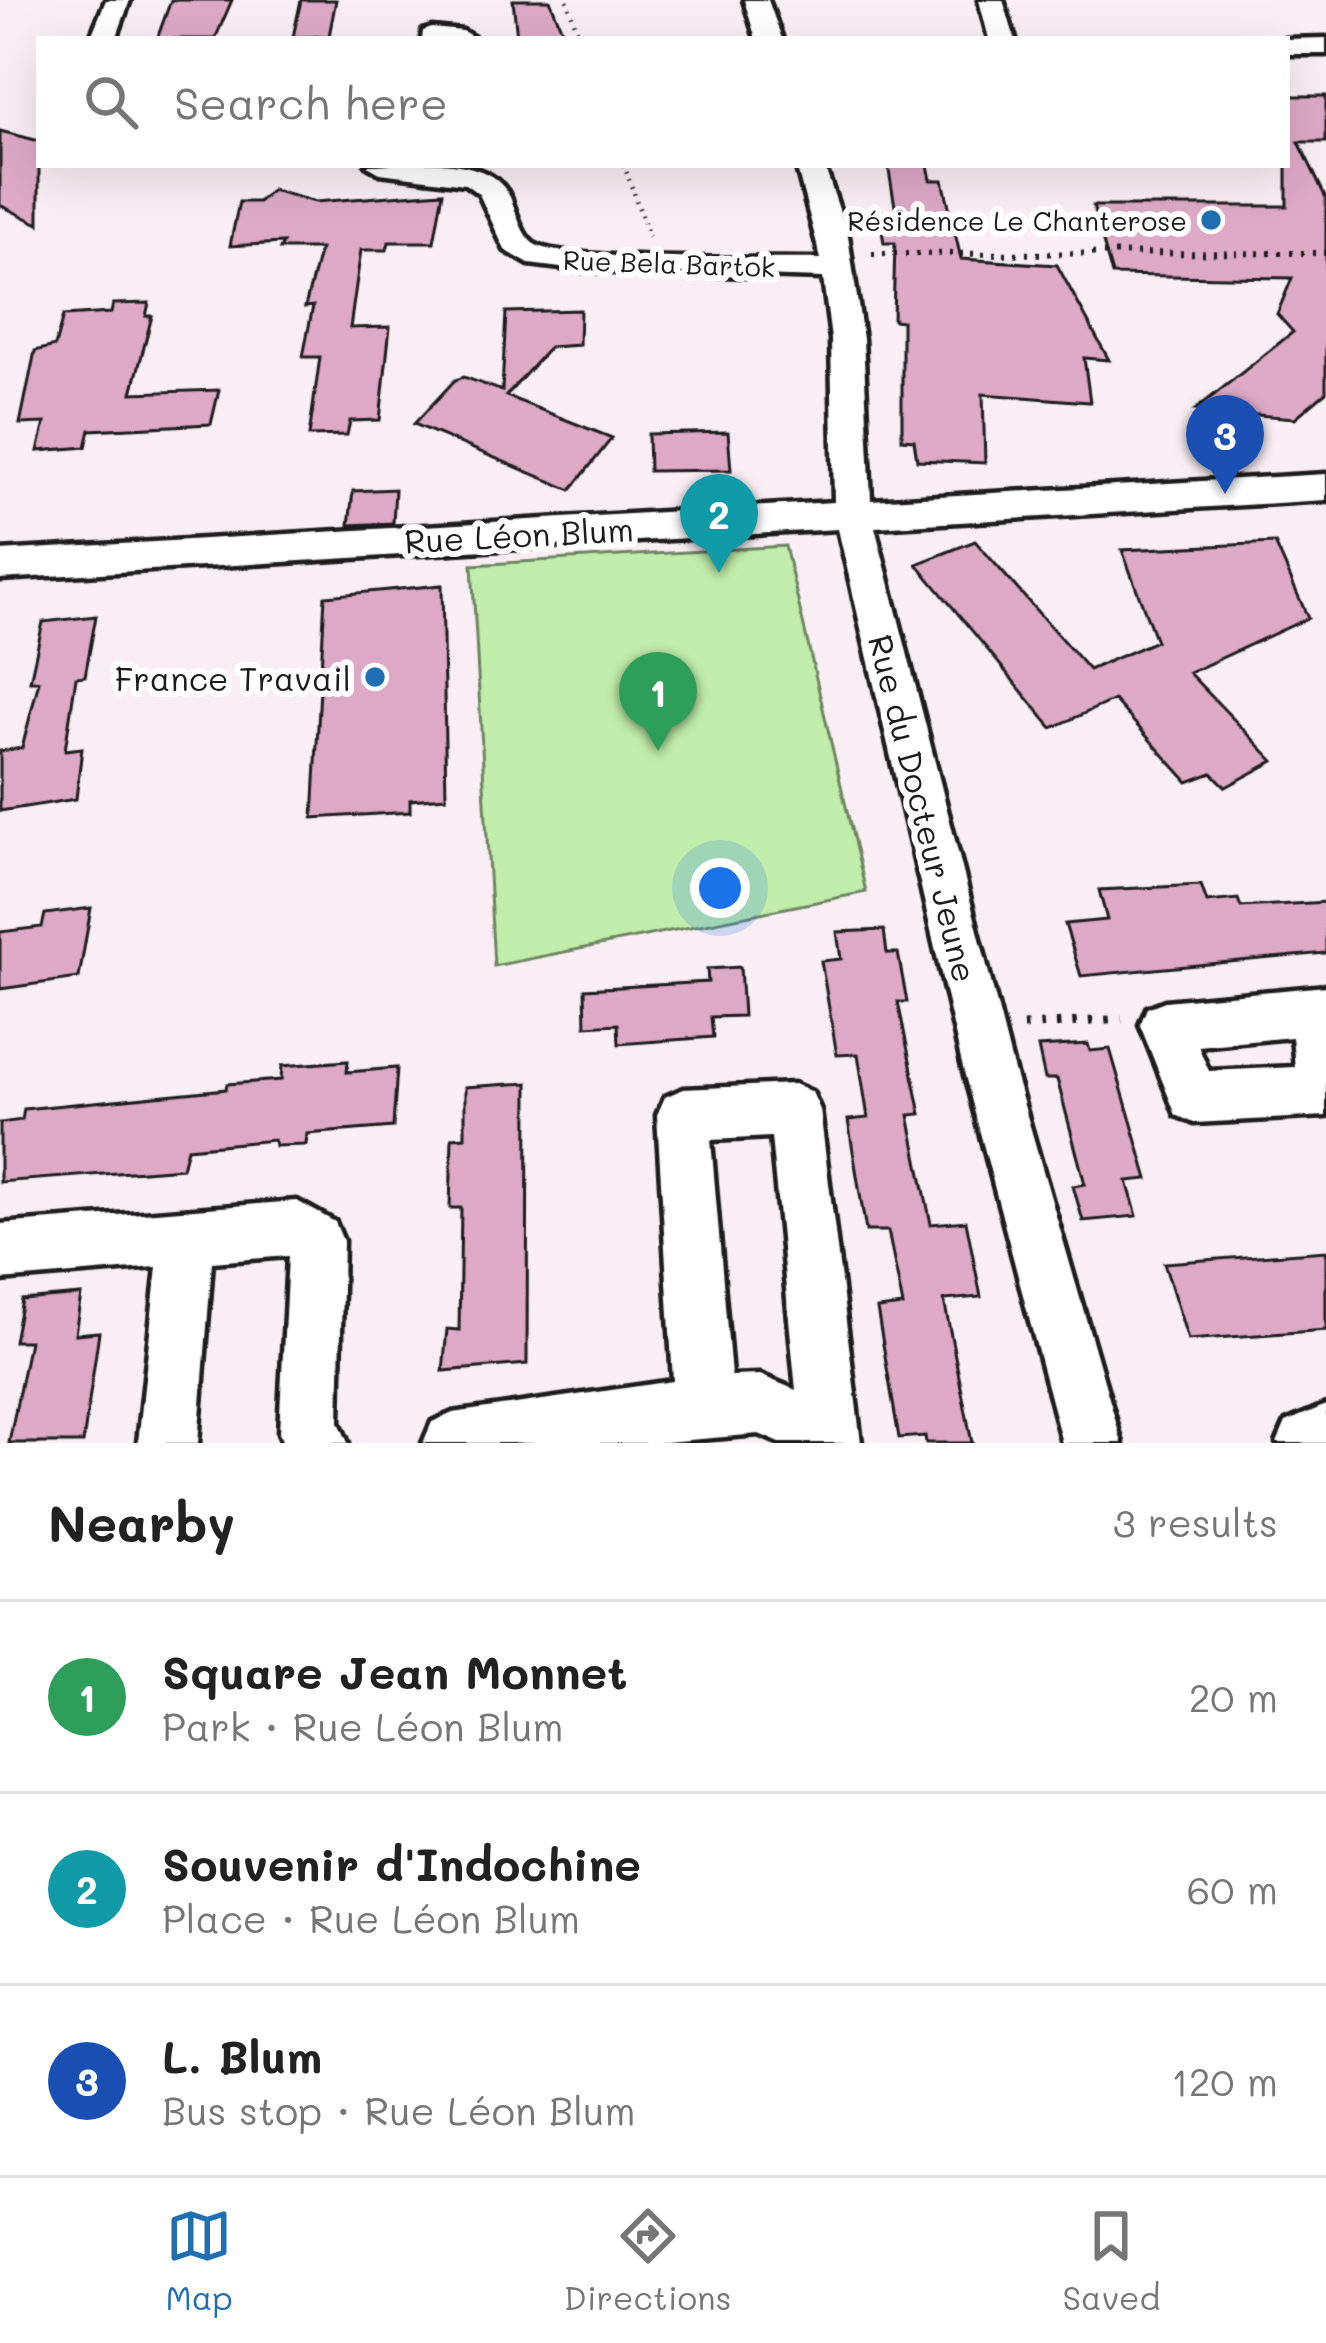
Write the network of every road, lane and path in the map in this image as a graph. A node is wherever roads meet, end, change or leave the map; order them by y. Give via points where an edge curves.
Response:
1 (118, 0) edge
2 (567, 0) edge
3 (756, 0) edge
4 (991, 0) edge
5 (104, 36) edge
6 (579, 36) edge
7 (768, 36) edge
8 (1001, 36) edge
9 (1290, 46) edge
10 (1326, 46) edge
11 (429, 168) edge
12 (625, 168) edge
13 (811, 168) edge
14 (478, 171) edge
15 (1326, 253) edge
16 (835, 261) junction
17 (658, 265) junction
18 (1326, 487) edge
19 (853, 515) junction
20 (0, 566) edge
21 (1320, 1011) edge
22 (1165, 1024) junction
23 (979, 1029) junction
24 (187, 1238) junction
25 (0, 1252) edge
26 (704, 1406) junction
27 (1326, 1435) edge
28 (829, 1438) edge
29 (168, 1443) edge
30 (319, 1443) edge
31 (453, 1443) edge
32 (1092, 1443) edge
33 (1307, 1443) edge

1 - 5 street
2 - 6 path
3 - 7 street
4 - 8 street
9 - 10 street
11 - 14 street, Rue Bela Bartok
12 - 17 path
13 - 16 street, Rue du Docteur Jeune
14 - 17 street, Rue Bela Bartok via 529,255
15 - 16 path
16 - 17 street, Rue Bela Bartok
16 - 19 street, Rue du Docteur Jeune via 848,339
18 - 19 street, Rue Léon Blum
19 - 20 street, Rue Léon Blum
19 - 23 street, Rue du Docteur Jeune
21 - 22 street
21 - 22 street via 1322,1093 1194,1097
22 - 23 path via 1120,1019
23 - 32 street, Rue du Docteur Jeune
24 - 25 street
24 - 29 street
24 - 30 street via 297,1228 316,1241 309,1432
26 - 28 street via 760,1404
26 - 28 street via 683,1115 794,1110
26 - 31 street
27 - 33 street

